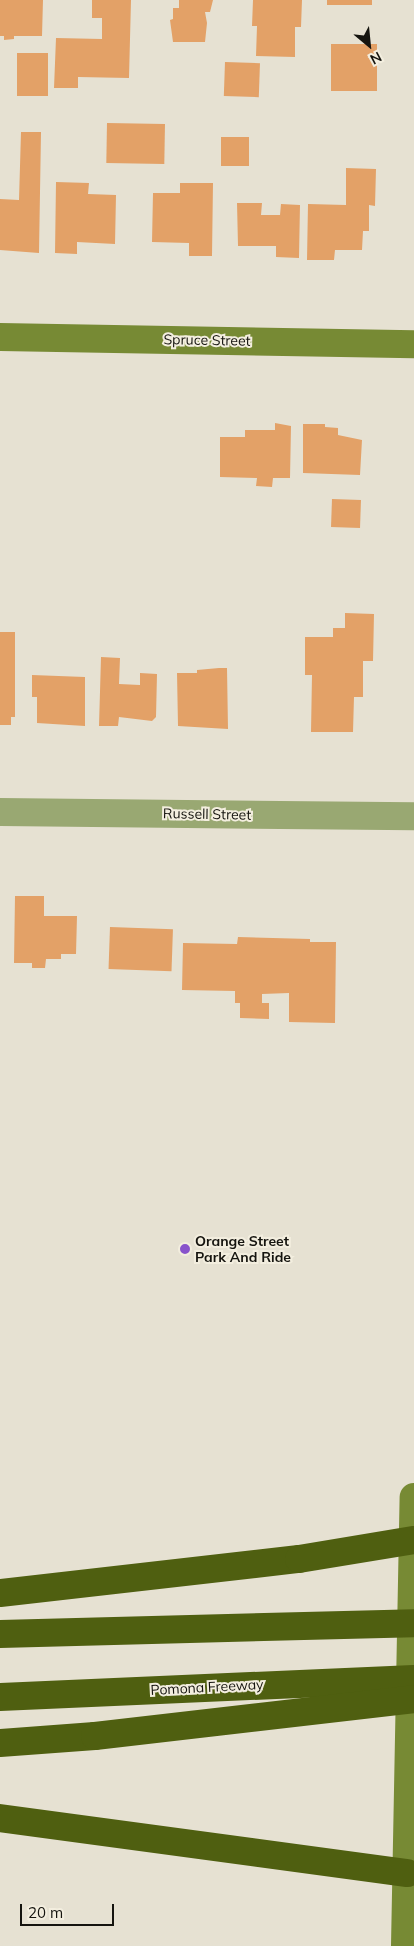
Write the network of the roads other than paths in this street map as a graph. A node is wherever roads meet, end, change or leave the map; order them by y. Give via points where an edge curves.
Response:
1 (0, 336) edge
2 (414, 344) edge
3 (0, 812) edge
4 (414, 816) edge
5 (414, 1497) edge
6 (414, 1540) edge
7 (0, 1593) edge
8 (414, 1623) edge
9 (0, 1634) edge
10 (414, 1679) edge
11 (0, 1697) edge
12 (414, 1699) edge
13 (0, 1743) edge
14 (0, 1818) edge
15 (407, 1873) junction
16 (404, 1946) edge

1 - 2 street, Spruce Street
3 - 4 street, Russell Street
5 - 15 street
6 - 7 highway via 299,1559
8 - 9 highway
10 - 11 highway, Pomona Freeway
12 - 13 highway via 95,1736
14 - 15 highway
15 - 16 street

